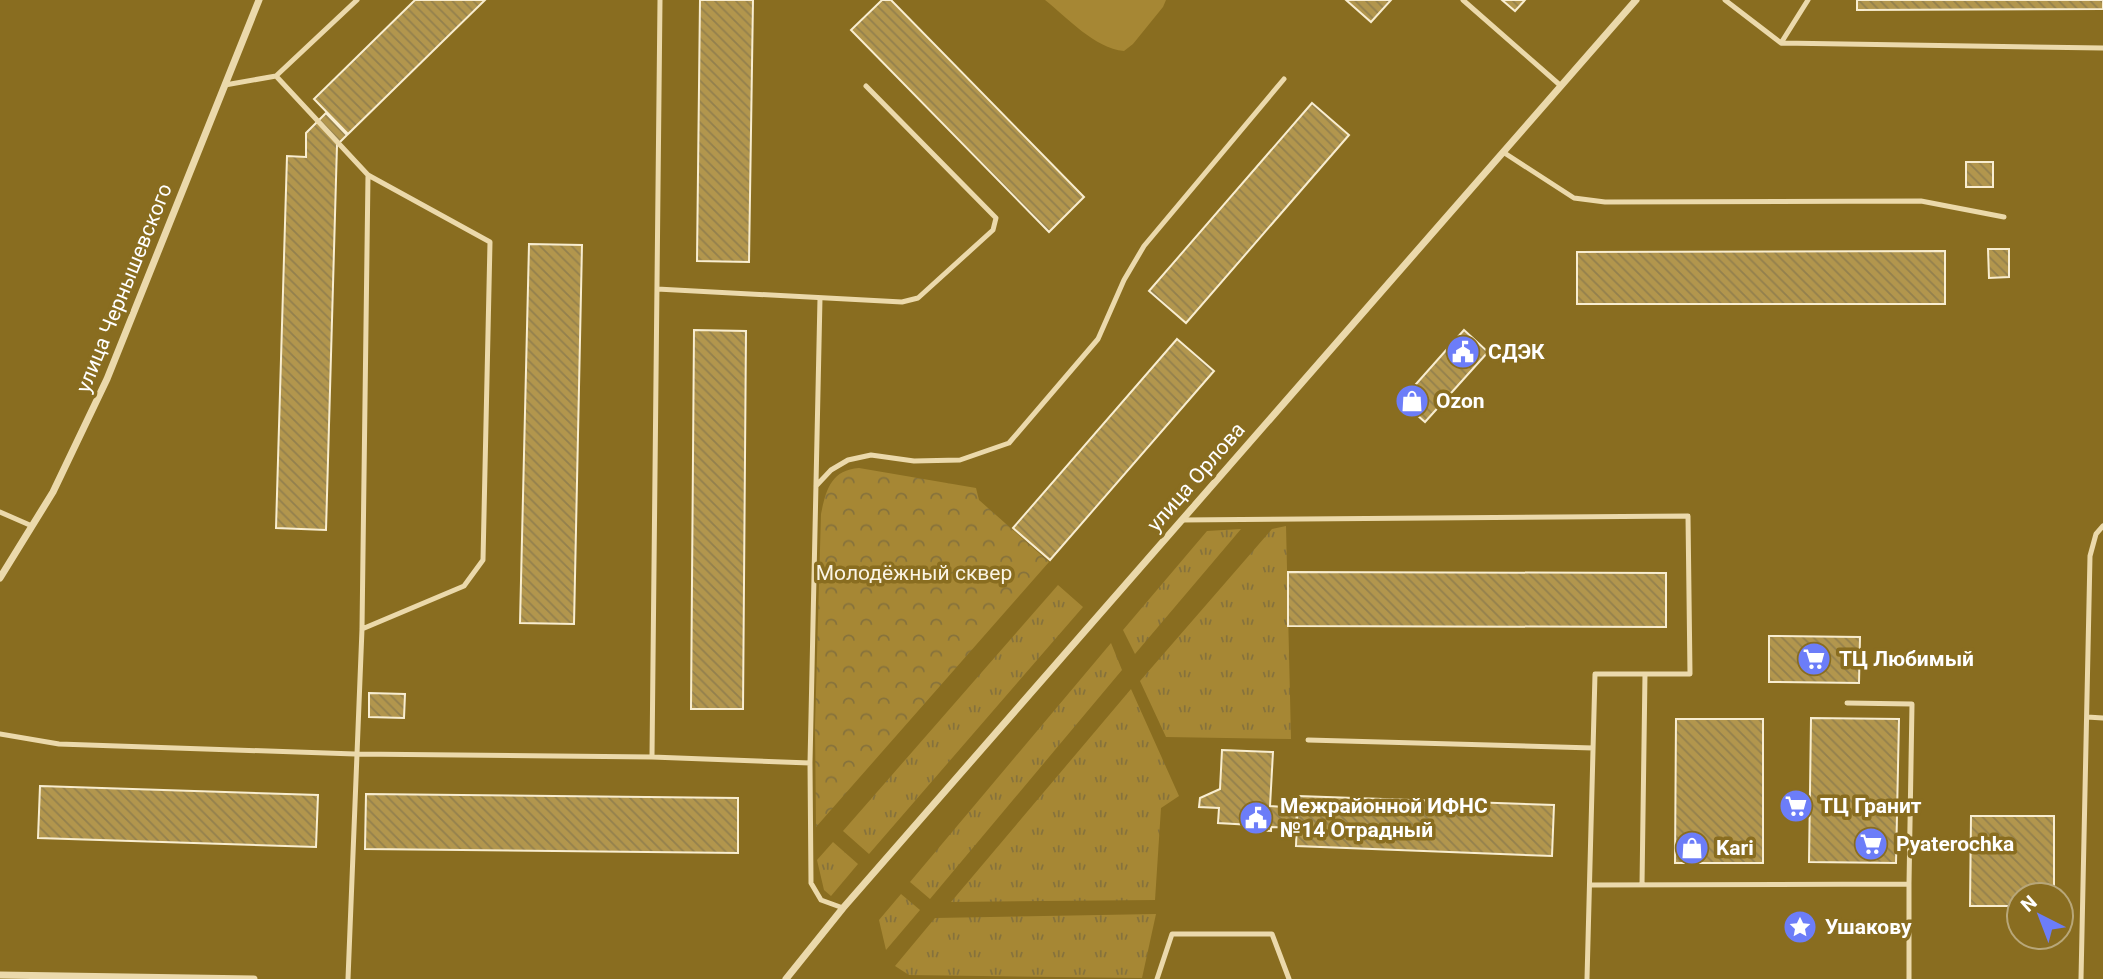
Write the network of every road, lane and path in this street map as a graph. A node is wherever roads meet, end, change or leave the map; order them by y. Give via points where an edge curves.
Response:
1 (259, 0) edge
2 (357, 0) edge
3 (660, 0) edge
4 (1463, 0) edge
5 (1636, 0) edge
6 (1725, 0) edge
7 (1808, 0) edge
8 (1781, 43) junction
9 (2103, 48) edge
10 (276, 76) junction
11 (1284, 79) dead end
12 (225, 85) junction
13 (866, 86) dead end
14 (1561, 86) junction
15 (1503, 152) junction
16 (369, 175) junction
17 (2004, 217) dead end
18 (657, 289) junction
19 (820, 298) junction
20 (816, 486) junction
21 (0, 512) edge
22 (1181, 520) junction
23 (32, 526) junction
24 (2103, 526) edge
25 (0, 578) edge
26 (362, 629) junction
27 (1645, 674) junction
28 (1847, 703) dead end
29 (2087, 718) junction
30 (2103, 718) edge
31 (0, 734) edge
32 (1308, 740) dead end
33 (1593, 748) junction
34 (355, 754) junction
35 (652, 757) junction
36 (810, 763) junction
37 (1909, 884) junction
38 (1590, 885) junction
39 (1642, 885) junction
40 (843, 908) junction
41 (0, 975) edge
42 (254, 979) edge
43 (348, 979) edge
44 (786, 979) edge
45 (1157, 979) edge
46 (1289, 979) edge
47 (1587, 979) edge
48 (1909, 979) edge
49 (2081, 979) edge

1 - 12 street, улица Чернышевского
2 - 10 lane
3 - 18 lane
4 - 14 lane
5 - 14 street, улица Орлова
6 - 8 lane
7 - 8 lane
8 - 9 lane
10 - 12 lane
10 - 16 lane
11 - 20 lane via 1143,246 1098,339 1009,443 960,460 914,461 871,455 848,460
12 - 23 street, улица Чернышевского via 107,379
13 - 19 lane via 996,218 993,230 918,298 902,302
14 - 15 street, улица Орлова
15 - 17 lane via 1574,198 1605,202 1921,201
15 - 22 street, улица Орлова
16 - 26 lane
16 - 26 lane via 490,242 483,560 464,586
18 - 19 lane
18 - 35 lane
19 - 20 lane
20 - 36 lane
21 - 23 lane
22 - 27 lane via 1688,516 1690,674
22 - 40 street, улица Орлова
23 - 25 street, улица Чернышевского
24 - 29 lane via 2090,556
26 - 34 lane
27 - 33 lane via 1595,674
27 - 39 lane
28 - 37 lane via 1912,704
29 - 30 lane
29 - 49 lane
31 - 34 lane via 59,744
32 - 33 lane
33 - 38 lane
34 - 35 lane
34 - 43 lane
35 - 36 lane
36 - 40 lane via 811,883 821,900
37 - 39 lane
37 - 48 lane
38 - 39 lane
38 - 47 lane
40 - 44 street, улица Орлова
41 - 42 street
45 - 46 lane via 1172,934 1272,934

